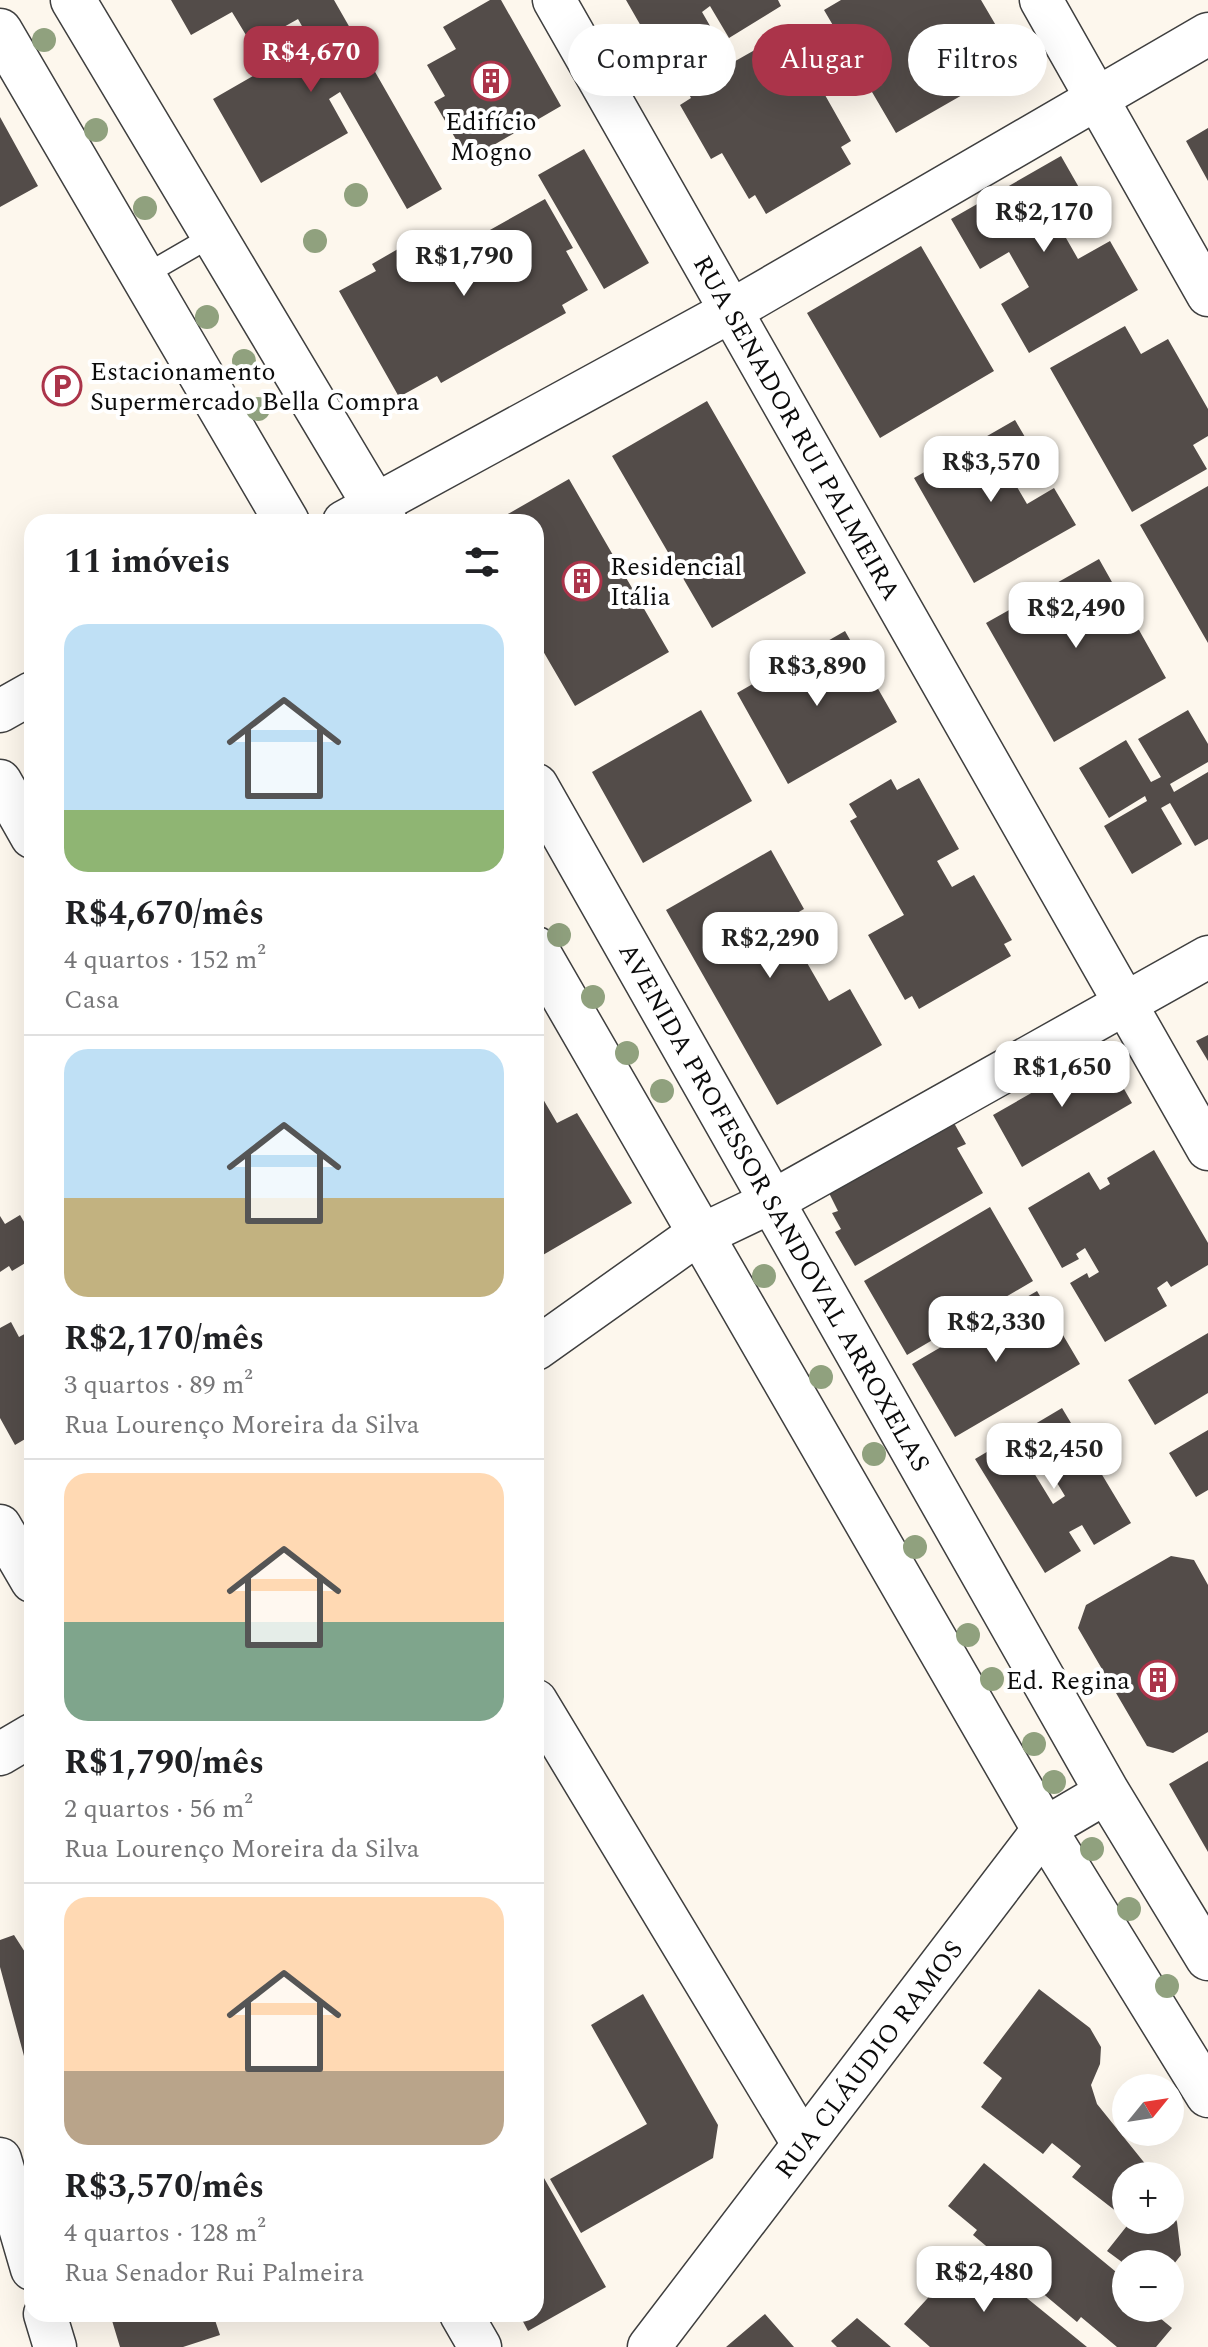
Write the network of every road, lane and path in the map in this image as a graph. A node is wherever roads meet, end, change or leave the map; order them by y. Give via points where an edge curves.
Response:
1 (73, 0) edge
2 (554, 0) edge
3 (1041, 0) edge
4 (0, 31) edge
5 (1208, 34) edge
6 (1097, 98) junction
7 (214, 235) junction
8 (143, 276) junction
9 (1208, 295) edge
10 (729, 312) junction
11 (282, 514) edge
12 (367, 514) edge
13 (374, 514) edge
14 (24, 698) edge
15 (0, 711) edge
16 (0, 781) edge
17 (544, 800) edge
18 (24, 823) edge
19 (1208, 957) edge
20 (544, 963) edge
21 (1123, 1005) junction
22 (1208, 1149) edge
23 (773, 1201) junction
24 (703, 1234) junction
25 (544, 1343) edge
26 (0, 1526) edge
27 (24, 1567) edge
28 (544, 1714) edge
29 (24, 1740) edge
30 (0, 1754) edge
31 (1107, 1792) junction
32 (1044, 1829) junction
33 (1208, 1958) edge
34 (1208, 2095) edge
35 (802, 2142) junction
36 (0, 2159) edge
37 (24, 2242) edge
38 (47, 2322) edge
39 (466, 2322) edge
40 (55, 2347) edge
41 (480, 2347) edge
42 (649, 2347) edge

1 - 7 street
2 - 10 street, RUA SENADOR RUI PALMEIRA
3 - 6 street
4 - 8 street
5 - 6 street
6 - 9 street
6 - 10 street
7 - 8 lane
7 - 12 street
8 - 11 street
10 - 13 street
10 - 21 street, RUA SENADOR RUI PALMEIRA
14 - 15 street
16 - 18 street
17 - 23 street, AVENIDA PROFESSOR SANDOVAL ARROXELAS
19 - 21 street
20 - 24 street
21 - 22 street, RUA SENADOR RUI PALMEIRA
21 - 23 street
23 - 24 street
23 - 31 street, AVENIDA PROFESSOR SANDOVAL ARROXELAS
24 - 25 street via 659,1258
24 - 32 street
26 - 27 street
28 - 35 street
29 - 30 street
31 - 32 street, RUA CLÁUDIO RAMOS
31 - 33 street, AVENIDA PROFESSOR SANDOVAL ARROXELAS
32 - 34 street
32 - 35 street, RUA CLÁUDIO RAMOS
35 - 42 street, RUA CLÁUDIO RAMOS
36 - 37 street
38 - 40 street
39 - 41 street

